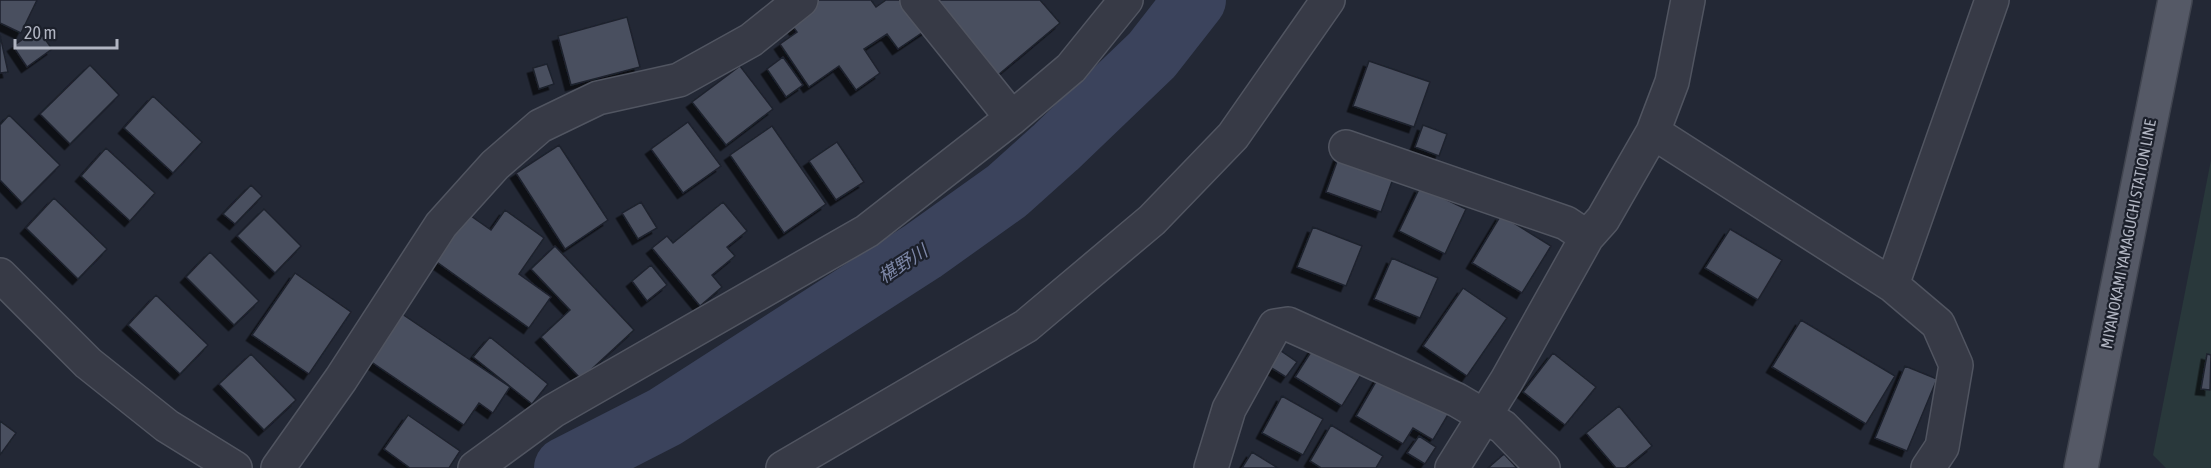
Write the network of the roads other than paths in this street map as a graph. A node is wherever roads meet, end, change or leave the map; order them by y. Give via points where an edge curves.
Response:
1 (801, 0) edge
2 (917, 0) edge
3 (1126, 0) edge
4 (1328, 0) edge
5 (1689, 0) edge
6 (1992, 0) edge
7 (2175, 0) edge
8 (1012, 118) junction
9 (1653, 132) junction
10 (1346, 147) dead end
11 (1587, 237) junction
12 (0, 275) edge
13 (1892, 285) junction
14 (1484, 415) junction
15 (235, 468) edge
16 (278, 468) edge
17 (475, 468) edge
18 (783, 468) edge
19 (1211, 468) edge
20 (1452, 468) edge
21 (1543, 468) edge
22 (1928, 468) edge
23 (2081, 468) edge

1 - 16 street via 751,40 679,80 598,98 540,126 495,165 441,225
2 - 8 street
3 - 8 street via 1071,68
4 - 18 street via 1233,136 1152,220 1026,326
5 - 9 street via 1672,82
6 - 13 street
7 - 23 main road, MIYANOKAMI YAMAGUCHI STATION LINE
8 - 17 street via 867,231 553,411
9 - 11 street via 1602,219
9 - 13 street
10 - 11 street via 1566,223
11 - 14 street
12 - 15 street via 88,363 167,426
13 - 22 street via 1938,324 1956,365 1942,447
14 - 19 street via 1288,324 1275,326 1229,409
14 - 20 street
14 - 21 street via 1503,427

